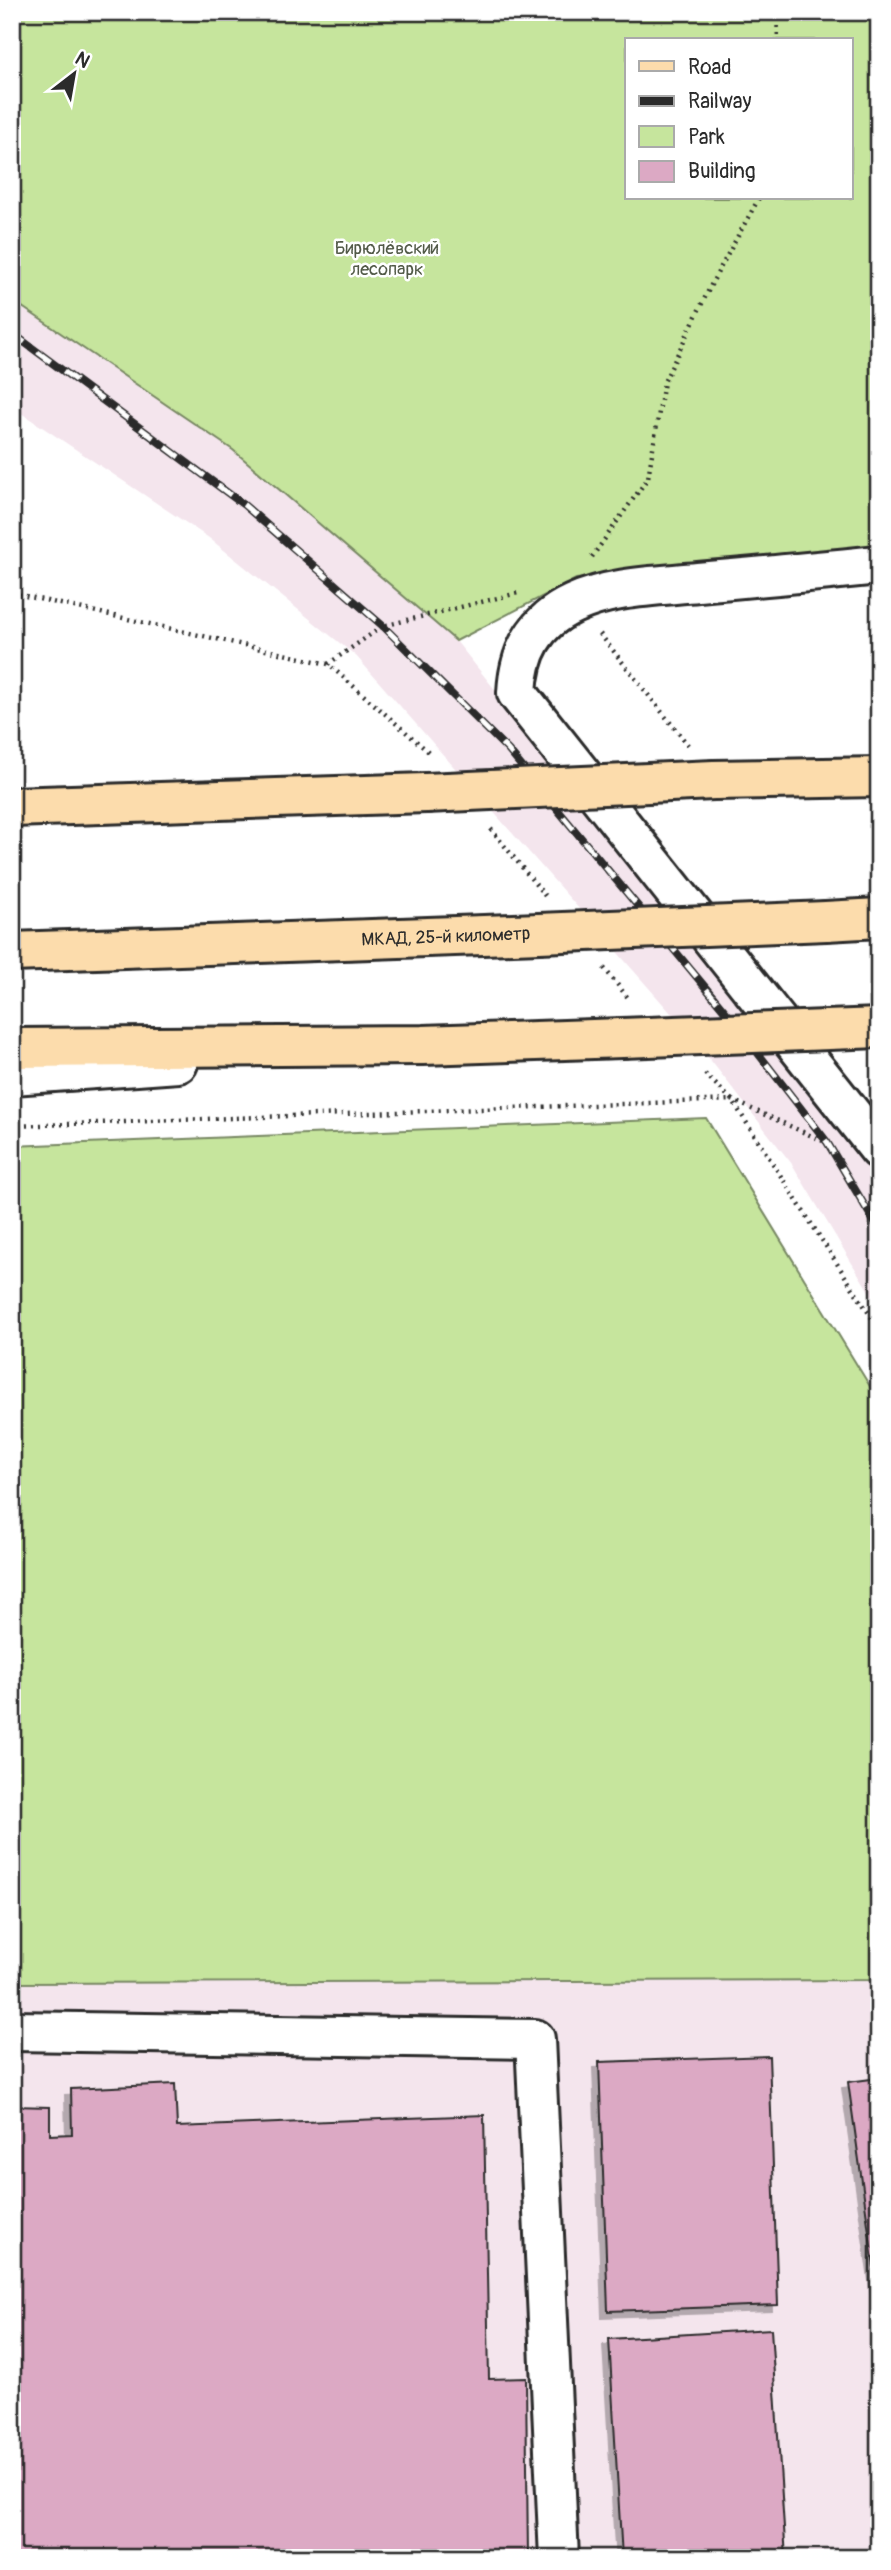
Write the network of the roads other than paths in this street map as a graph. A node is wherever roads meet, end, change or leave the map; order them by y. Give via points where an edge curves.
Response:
1 (879, 565) edge
2 (879, 777) edge
3 (12, 807) edge
4 (879, 918) edge
5 (12, 952) edge
6 (879, 1028) edge
7 (423, 1045) junction
8 (12, 1048) edge
9 (12, 1075) edge
10 (879, 1149) edge
11 (12, 2031) edge
12 (561, 2554) edge

1 - 10 street via 617,590 572,604 532,637 518,664 517,693
2 - 3 main road, bridge via 432,778
4 - 5 main road, МКАД, 25-й километр, bridge via 545,918
6 - 7 main road, bridge
7 - 8 main road
7 - 9 street
11 - 12 street via 536,2039

